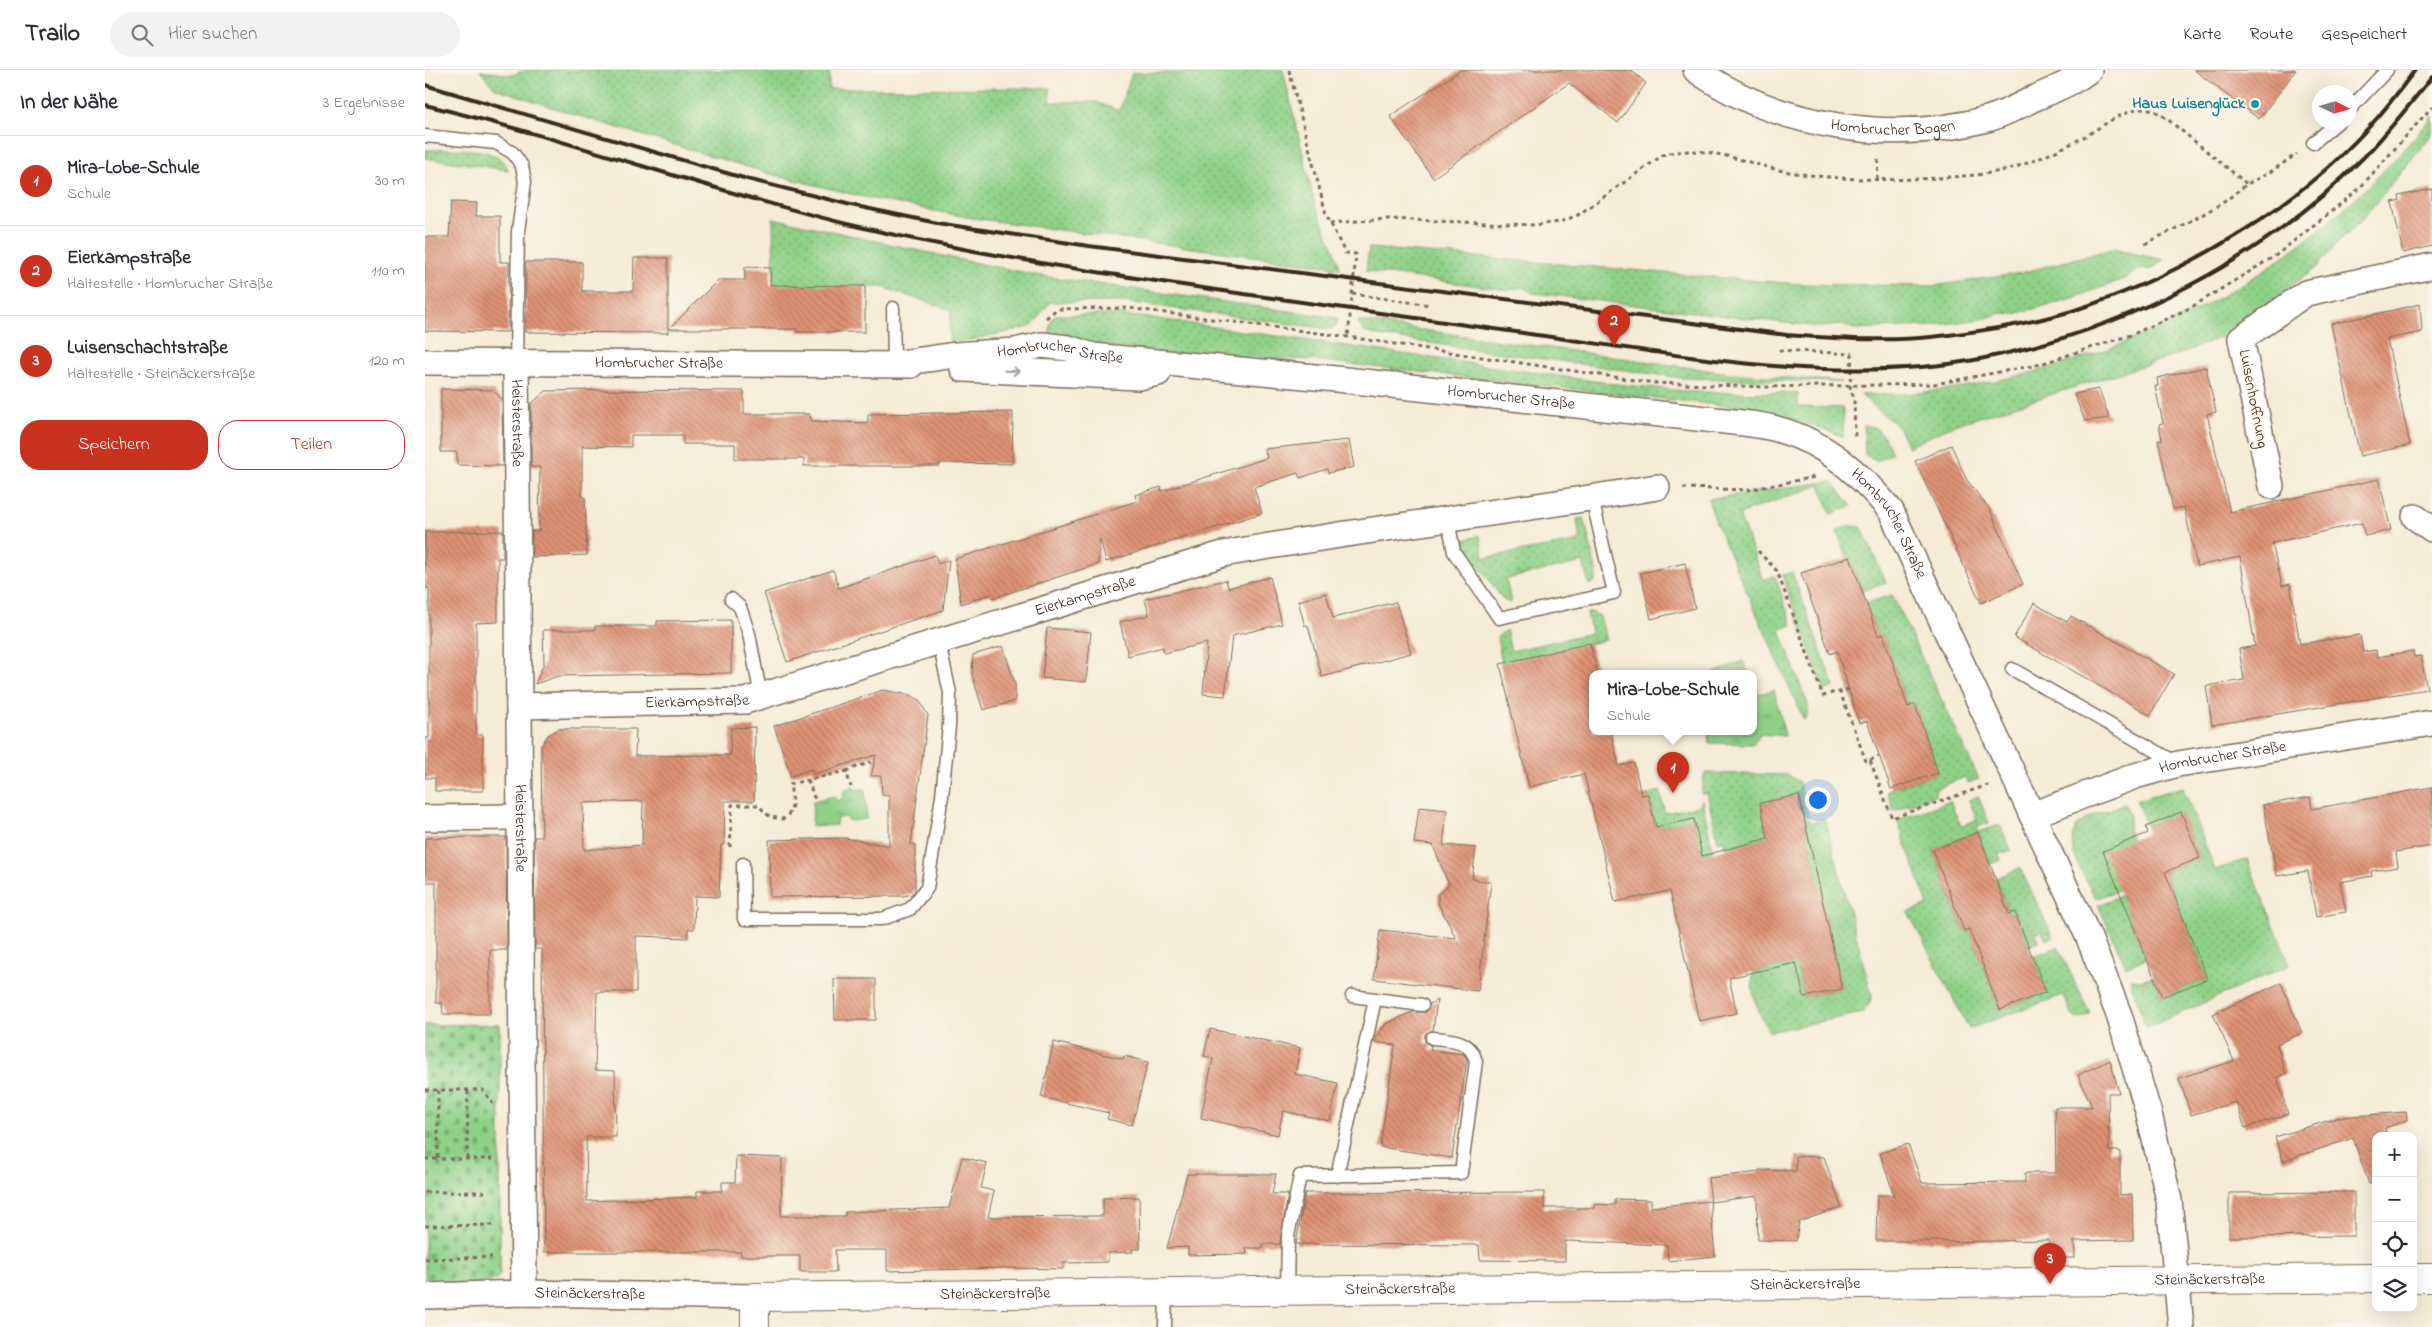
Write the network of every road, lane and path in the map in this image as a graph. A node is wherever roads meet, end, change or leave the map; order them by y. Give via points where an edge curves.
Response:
1 (1289, 70) edge
2 (1696, 70) edge
3 (2089, 70) edge
4 (2387, 70) edge
5 (2357, 102) edge
6 (2432, 107) edge
7 (2327, 130) edge
8 (425, 136) edge
9 (2313, 142) joint
10 (2247, 184) junction
11 (1330, 223) junction
12 (2145, 244) dead end
13 (2432, 266) edge
14 (1352, 294) junction
15 (1431, 305) dead end
16 (893, 308) dead end
17 (1349, 337) junction
18 (1042, 345) junction
19 (1779, 350) dead end
20 (425, 362) edge
21 (516, 363) junction
22 (894, 364) junction
23 (1197, 366) junction
24 (1850, 386) junction
25 (1844, 463) junction
26 (1657, 486) joint
27 (2271, 486) dead end
28 (1592, 498) junction
29 (1447, 520) junction
30 (1758, 551) dead end
31 (731, 599) dead end
32 (939, 642) junction
33 (2012, 669) dead end
34 (1849, 689) dead end
35 (1839, 692) junction
36 (761, 697) junction
37 (519, 706) junction
38 (2432, 723) edge
39 (1879, 756) dead end
40 (1869, 760) junction
41 (871, 762) dead end
42 (2179, 764) junction
43 (846, 771) junction
44 (2014, 775) junction
45 (808, 780) junction
46 (851, 787) dead end
47 (815, 800) dead end
48 (2032, 815) junction
49 (520, 817) junction
50 (425, 818) edge
51 (743, 864) joint
52 (1352, 996) dead end
53 (1375, 999) junction
54 (1422, 1005) dead end
55 (1432, 1038) dead end
56 (425, 1090) edge
57 (438, 1090) junction
58 (468, 1090) junction
59 (493, 1112) dead end
60 (493, 1149) dead end
61 (425, 1159) edge
62 (438, 1159) junction
63 (467, 1159) junction
64 (1337, 1176) junction
65 (425, 1192) edge
66 (487, 1192) dead end
67 (493, 1225) dead end
68 (425, 1226) edge
69 (492, 1257) dead end
70 (425, 1258) edge
71 (2372, 1278) edge
72 (2417, 1278) edge
73 (2432, 1278) edge
74 (2175, 1282) junction
75 (1287, 1292) junction
76 (524, 1293) junction
77 (1166, 1293) junction
78 (425, 1296) edge
79 (755, 1297) junction
80 (755, 1327) edge
81 (1165, 1327) edge
82 (2181, 1327) edge

1 - 11 path
2 - 3 street, Hombrucher Bogen via 1762,105 1819,124 1879,131 1933,130 1988,119
4 - 5 lane
6 - 24 path via 2358,190 2275,256 2190,308 2131,335 2037,365 1935,384
7 - 9 lane
8 - 21 lane via 496,143 508,148 522,166 525,182 518,231
9 - 10 path
10 - 11 path via 2165,118 2143,108 2068,146 1988,174 1939,179 1829,176 1789,172 1737,158 1679,150 1663,155 1578,215 1560,222 1535,225 1387,219
10 - 12 path via 2224,202
11 - 14 path via 1345,253 1356,254
13 - 27 street, Luisenhoffnung via 2306,293 2241,339
14 - 15 path
14 - 17 path
16 - 22 lane
17 - 18 path via 1128,308 1057,308 1044,320
17 - 24 path via 1653,383
18 - 22 street, Hombrucher Straße via 1015,351
18 - 23 street, Hombrucher Straße via 1068,348 1093,356
19 - 24 path via 1853,354
20 - 21 street, Hombrucher Straße
21 - 22 street, Hombrucher Straße
21 - 37 street, Heisterstraße
22 -> 23 street, Hombrucher Straße via 1139,376
23 - 25 street, Hombrucher Straße via 1734,422 1780,430 1823,448
24 - 25 path via 1854,399 1855,446
25 - 26 path via 1825,475 1748,490
25 - 44 street, Hombrucher Straße via 1864,479 1891,511
26 - 28 street, Eierkampstraße
28 - 29 street, Eierkampstraße
28 - 29 lane via 1614,593 1499,618 1454,552
29 - 32 street, Eierkampstraße via 1223,554
30 - 35 path via 1777,571 1823,696
31 - 36 lane via 740,607 743,616
32 - 36 street, Eierkampstraße
32 - 51 lane via 950,693 942,796 927,888 910,909 882,919 744,918
33 - 42 lane
34 - 35 path
35 - 40 path via 1866,761
36 - 37 street, Eierkampstraße via 745,701
37 - 49 street, Heisterstraße
38 - 42 street, Hombrucher Straße
39 - 40 path
40 - 44 path via 1892,818
41 - 43 path
42 - 48 street, Hombrucher Straße via 2135,776
43 - 45 path
43 - 46 path
44 - 48 street, Hombrucher Straße
45 - 47 path
45 - 51 path via 790,784 793,804 783,819 770,818 758,805 732,805 730,855
48 - 74 street via 2089,938 2119,1015 2149,1114 2169,1200
49 - 50 street
49 - 76 street, Heisterstraße
52 - 53 lane
53 - 54 lane
53 - 64 lane
55 - 64 lane via 1464,1043 1473,1050 1476,1061 1461,1173
56 - 57 path
57 - 58 path
57 - 62 path
58 - 59 path via 483,1090 493,1102
58 - 63 path
60 - 63 path via 493,1159
61 - 62 path
62 - 63 path
64 - 75 lane via 1300,1176 1288,1236
65 - 66 path
67 - 68 path
69 - 70 path
71 - 74 street, Steinäckerstraße
72 - 73 street
74 - 75 street, Steinäckerstraße
74 - 82 street
75 - 77 street, Steinäckerstraße
76 - 78 street, Steinäckerstraße
76 - 79 street, Steinäckerstraße
77 - 79 street, Steinäckerstraße
77 - 81 lane
79 - 80 street

